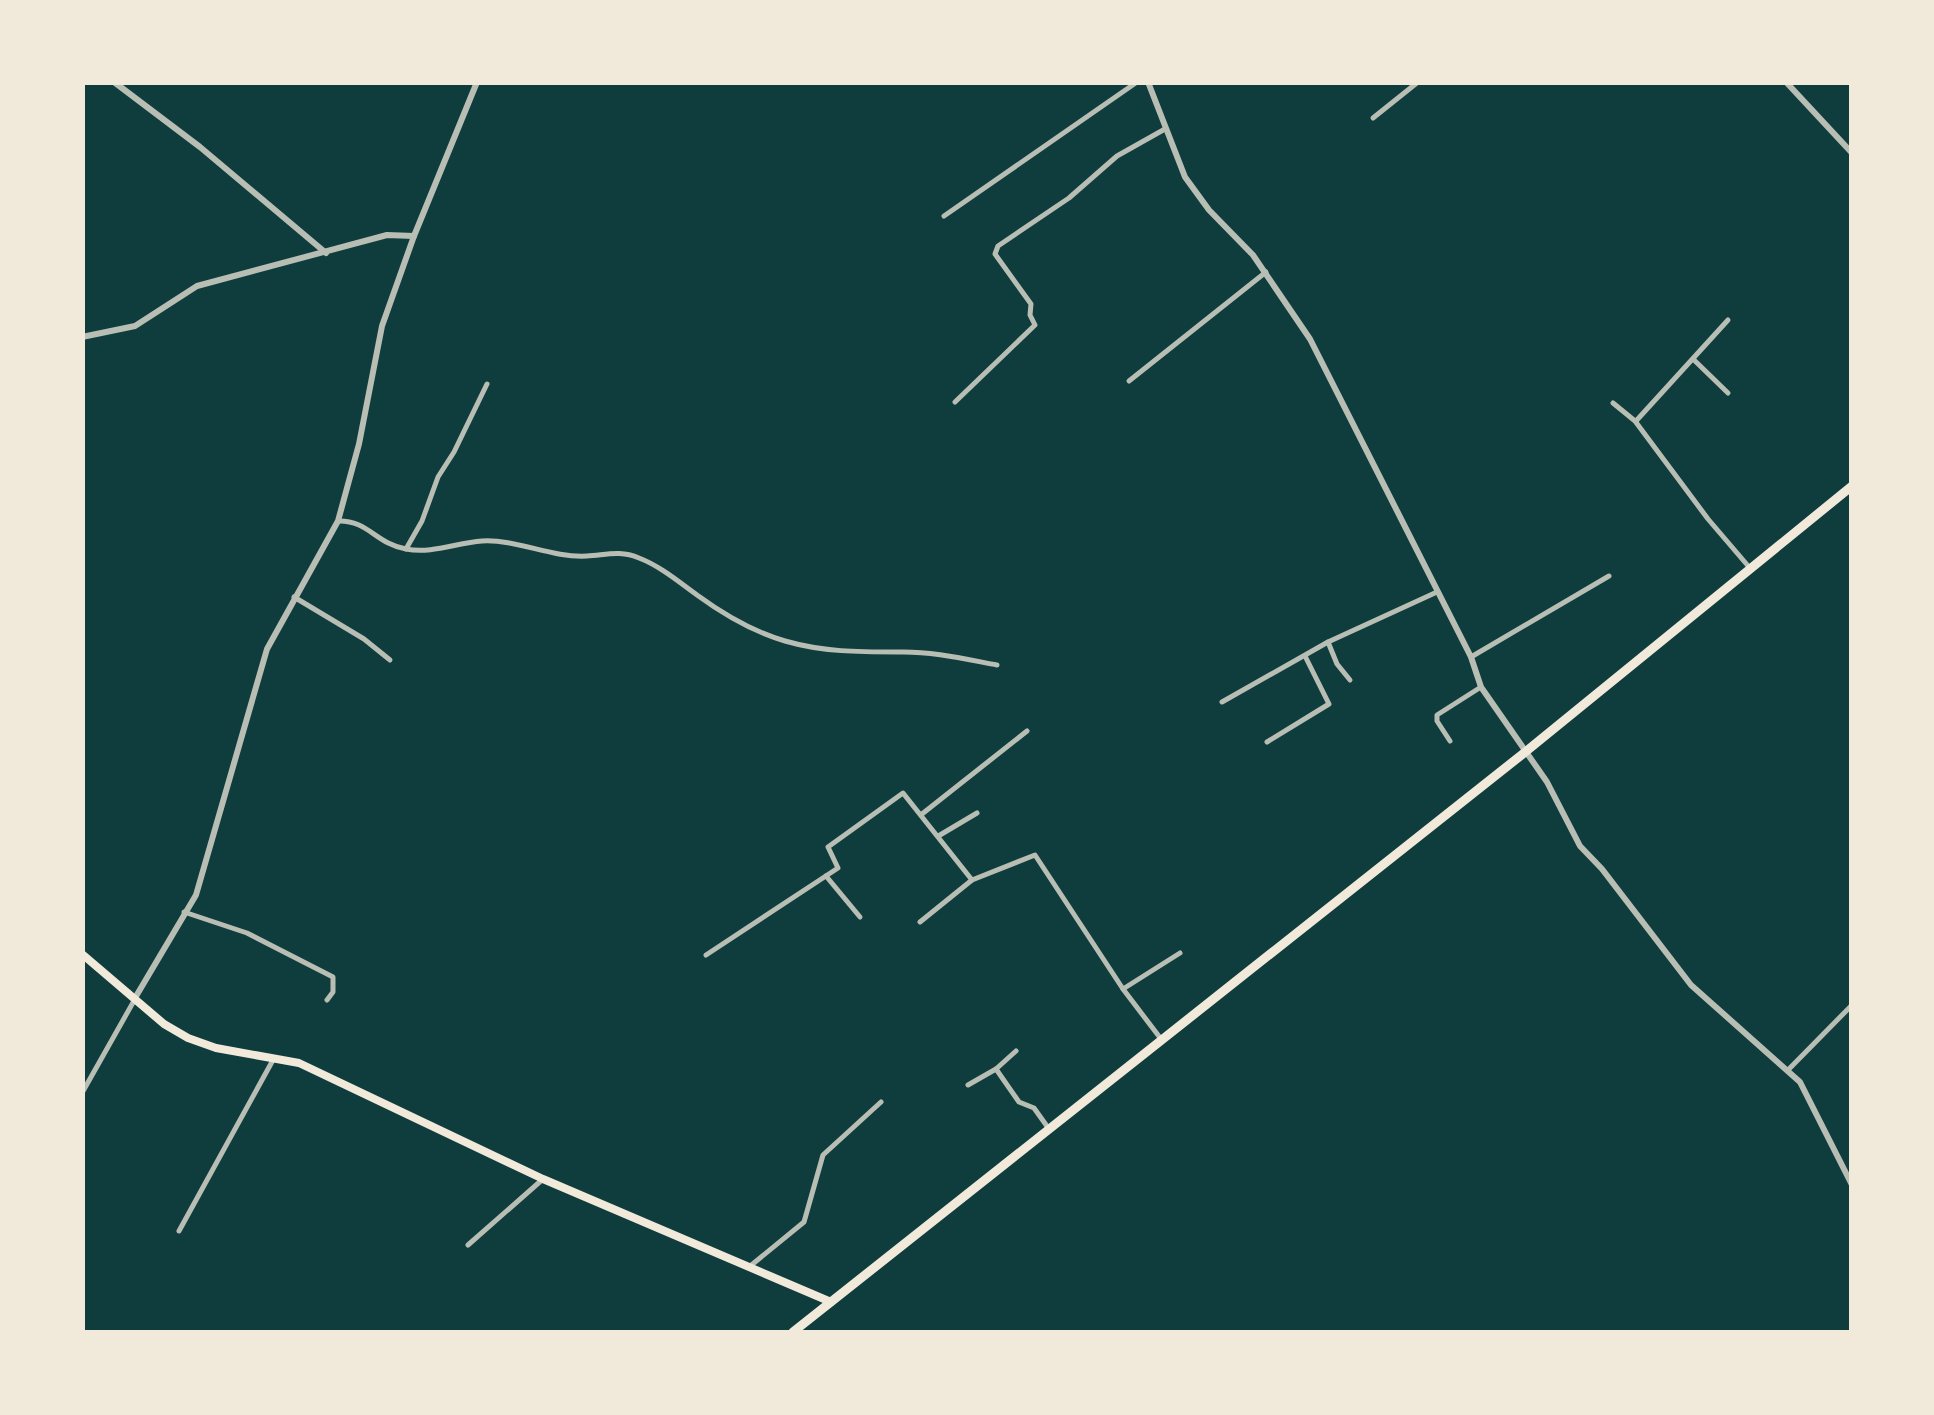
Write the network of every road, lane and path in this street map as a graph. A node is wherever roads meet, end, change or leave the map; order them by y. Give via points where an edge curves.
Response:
1 (114, 82) edge
2 (477, 82) edge
3 (1137, 82) edge
4 (1148, 82) edge
5 (1418, 82) edge
6 (1786, 82) edge
7 (1373, 118) dead end
8 (1165, 129) junction
9 (1852, 153) edge
10 (944, 216) dead end
11 (414, 236) junction
12 (328, 253) junction
13 (1266, 272) junction
14 (1728, 320) dead end
15 (82, 336) edge
16 (1693, 359) junction
17 (1129, 381) dead end
18 (487, 384) dead end
19 (1728, 393) dead end
20 (955, 402) dead end
21 (1613, 403) dead end
22 (1635, 421) junction
23 (1852, 486) edge
24 (338, 521) junction
25 (406, 549) junction
26 (1749, 567) junction
27 (1609, 576) dead end
28 (1437, 592) junction
29 (294, 597) junction
30 (1328, 642) junction
31 (1304, 655) junction
32 (1472, 657) junction
33 (390, 660) dead end
34 (996, 665) dead end
35 (1350, 680) dead end
36 (1481, 687) junction
37 (1222, 702) dead end
38 (1026, 731) dead end
39 (1450, 741) dead end
40 (1267, 742) dead end
41 (1524, 753) junction
42 (977, 813) dead end
43 (922, 814) junction
44 (940, 836) junction
45 (826, 876) junction
46 (972, 880) junction
47 (184, 912) junction
48 (860, 916) dead end
49 (920, 922) dead end
50 (1180, 953) dead end
51 (82, 954) edge
52 (706, 955) dead end
53 (1124, 988) junction
54 (135, 998) junction
55 (327, 1000) dead end
56 (1852, 1005) edge
57 (1163, 1041) junction
58 (1016, 1050) dead end
59 (275, 1057) junction
60 (996, 1069) junction
61 (1789, 1069) junction
62 (968, 1085) dead end
63 (82, 1092) edge
64 (881, 1102) dead end
65 (1050, 1130) junction
66 (543, 1179) junction
67 (1852, 1186) edge
68 (179, 1232) dead end
69 (468, 1246) dead end
70 (750, 1267) junction
71 (832, 1302) junction
72 (793, 1332) edge

1 - 12 street
2 - 11 street
3 - 10 street
4 - 8 street
5 - 7 street
6 - 9 street
8 - 13 street via 1185,177
8 - 20 street via 1117,156 998,246 995,254 1031,304 1035,325
11 - 12 street via 387,235
11 - 24 street via 382,326
12 - 15 street via 197,286 136,326
13 - 17 street
13 - 28 street via 1310,339
14 - 16 street
16 - 19 street
16 - 22 street
18 - 25 street
21 - 22 street
22 - 26 street
23 - 26 highway
24 - 25 street via 363,524 376,538
24 - 29 street
25 - 34 street via 486,540 583,557 628,554 781,640
26 - 41 highway
27 - 32 street
28 - 30 street
28 - 32 street
29 - 33 street
29 - 47 street via 266,649 202,880
30 - 31 street
30 - 35 street
31 - 37 street
31 - 40 street via 1329,704
32 - 36 street
36 - 39 street via 1437,715
36 - 41 street
38 - 43 street
41 - 57 highway
41 - 61 street via 1580,846 1692,984
42 - 44 street
43 - 44 street
43 - 45 street via 903,793 828,847 839,866
44 - 46 street
45 - 48 street
45 - 52 street
46 - 49 street
46 - 53 street via 1035,855
47 - 54 street
47 - 55 street via 247,933 333,977
50 - 53 street
51 - 54 main road
53 - 57 street
54 - 59 main road via 188,1038
54 - 63 street
56 - 61 street
57 - 65 highway
58 - 60 street
59 - 66 main road
59 - 68 street
60 - 62 street
60 - 65 street
61 - 67 street
64 - 70 street via 823,1155 804,1222
65 - 71 highway
66 - 69 street
66 - 70 main road
70 - 71 main road
71 - 72 highway

